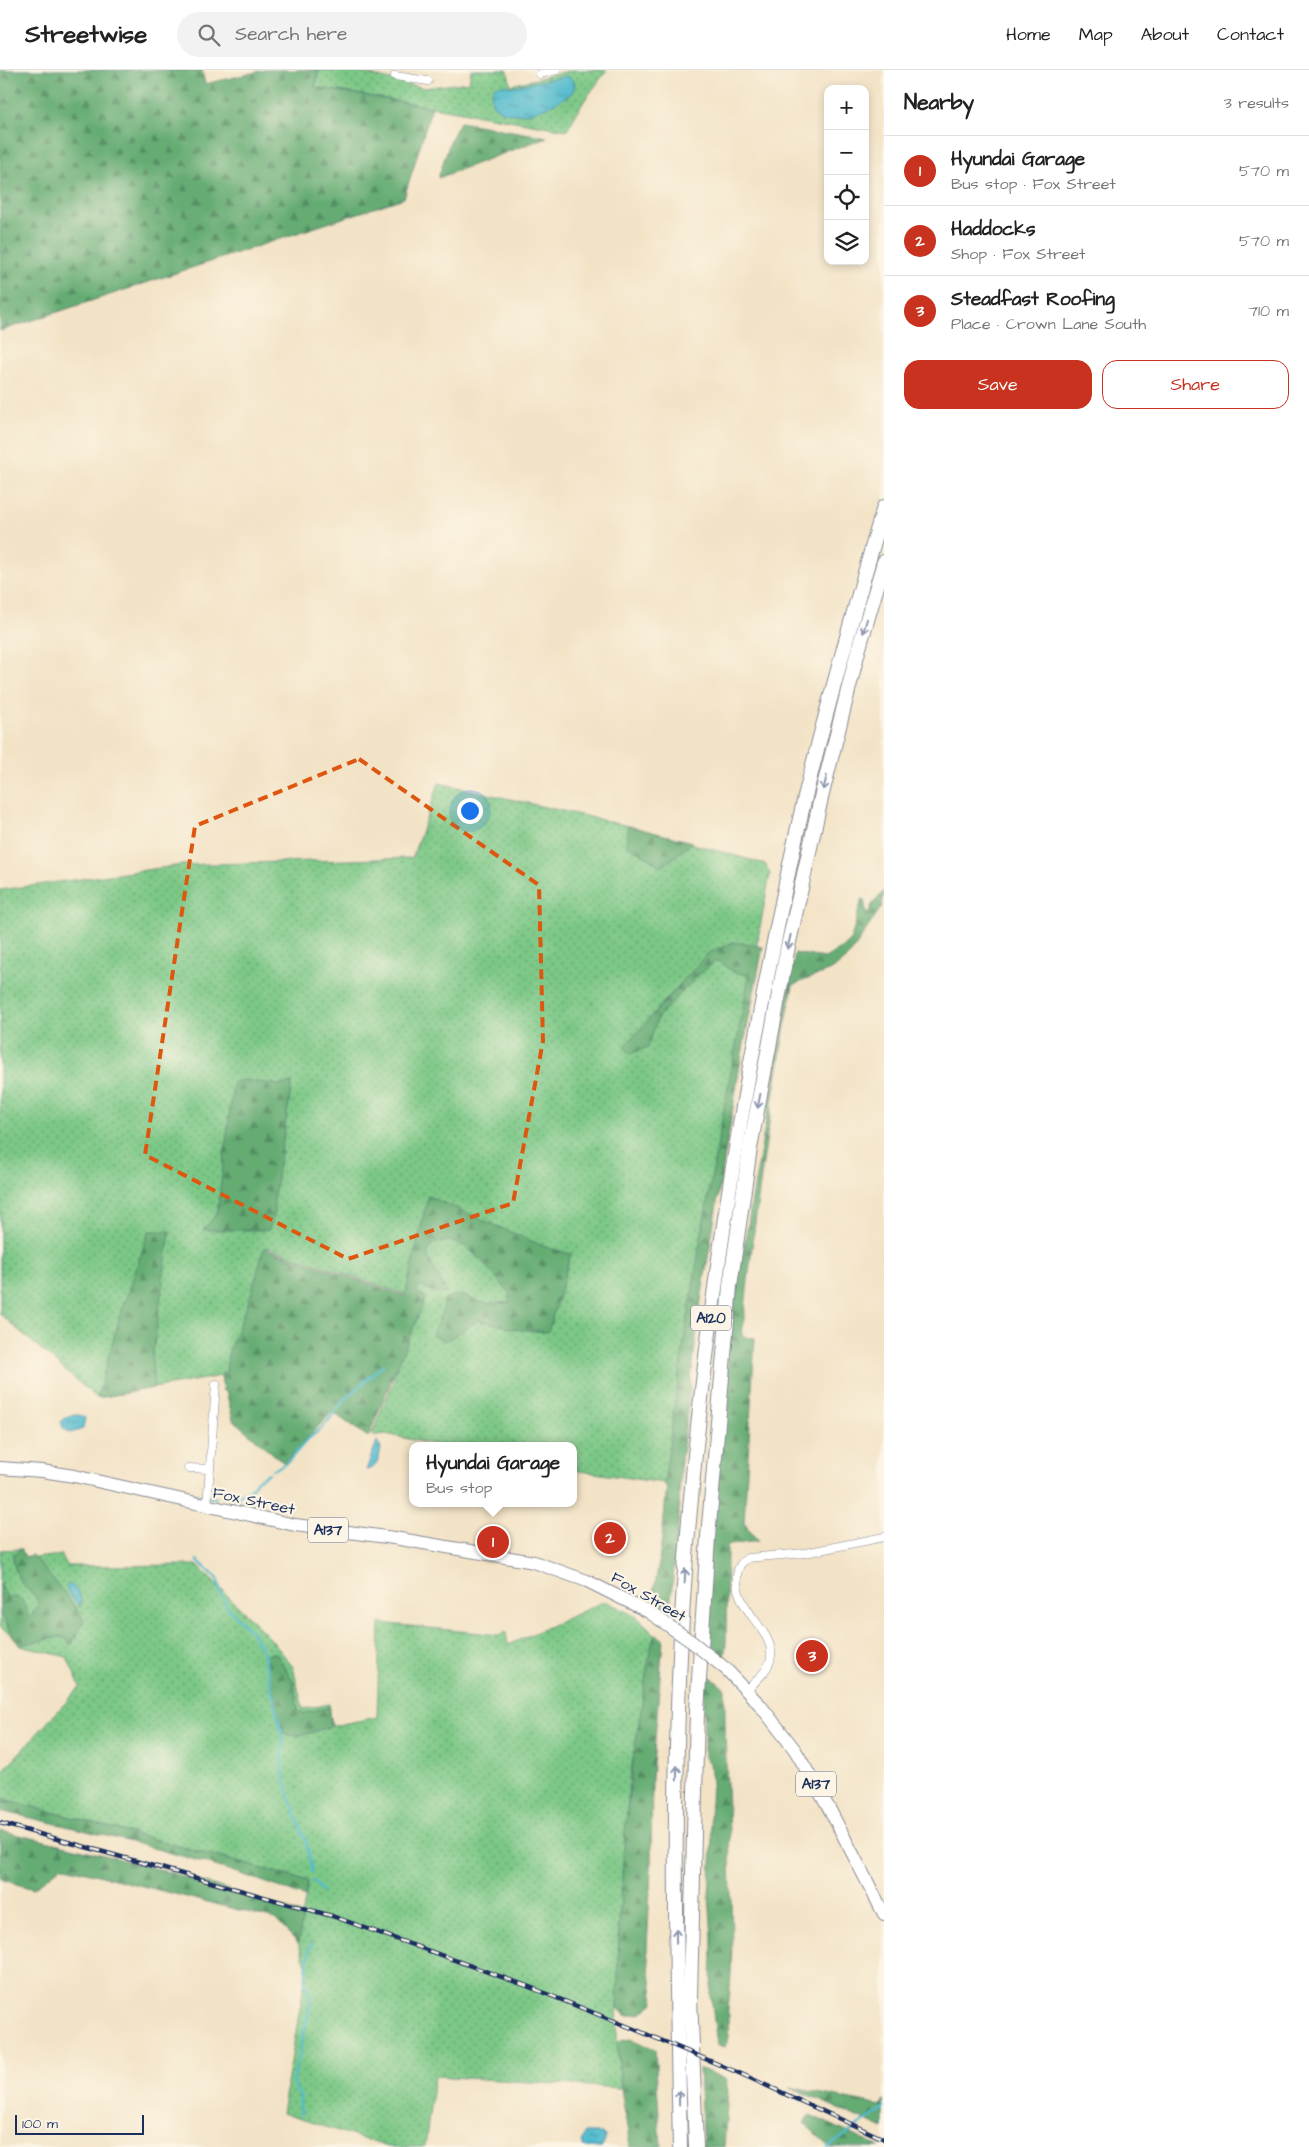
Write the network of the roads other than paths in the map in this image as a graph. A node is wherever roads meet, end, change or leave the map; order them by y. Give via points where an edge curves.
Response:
1 (557, 70) edge
2 (412, 74) edge
3 (540, 74) dead end
4 (395, 76) dead end
5 (428, 81) dead end
6 (884, 507) edge
7 (884, 562) edge
8 (216, 1384) dead end
9 (0, 1468) edge
10 (188, 1468) dead end
11 (210, 1469) junction
12 (207, 1499) junction
13 (884, 1537) edge
14 (747, 1690) junction
15 (884, 1914) edge
16 (680, 2147) edge
17 (696, 2147) edge

1 - 3 street
2 - 4 street
2 - 5 street
16 -> 6 highway, A120 via 675,1924 678,1715 685,1572 714,1286 773,942 806,793
7 -> 17 highway, A120 via 858,650 787,951 750,1148 730,1286 708,1537 698,1711 690,1997
8 - 11 street
9 - 12 main road, Fox Street / A137 via 42,1471
10 - 11 street
11 - 12 street
12 - 14 main road, Fox Street / A137, bridge via 295,1525 534,1562 588,1581 649,1612 726,1669
13 - 14 street via 805,1553 748,1558 742,1562 737,1576 740,1598 770,1645 771,1656 768,1667
14 - 15 main road, A137 via 784,1734 806,1767

